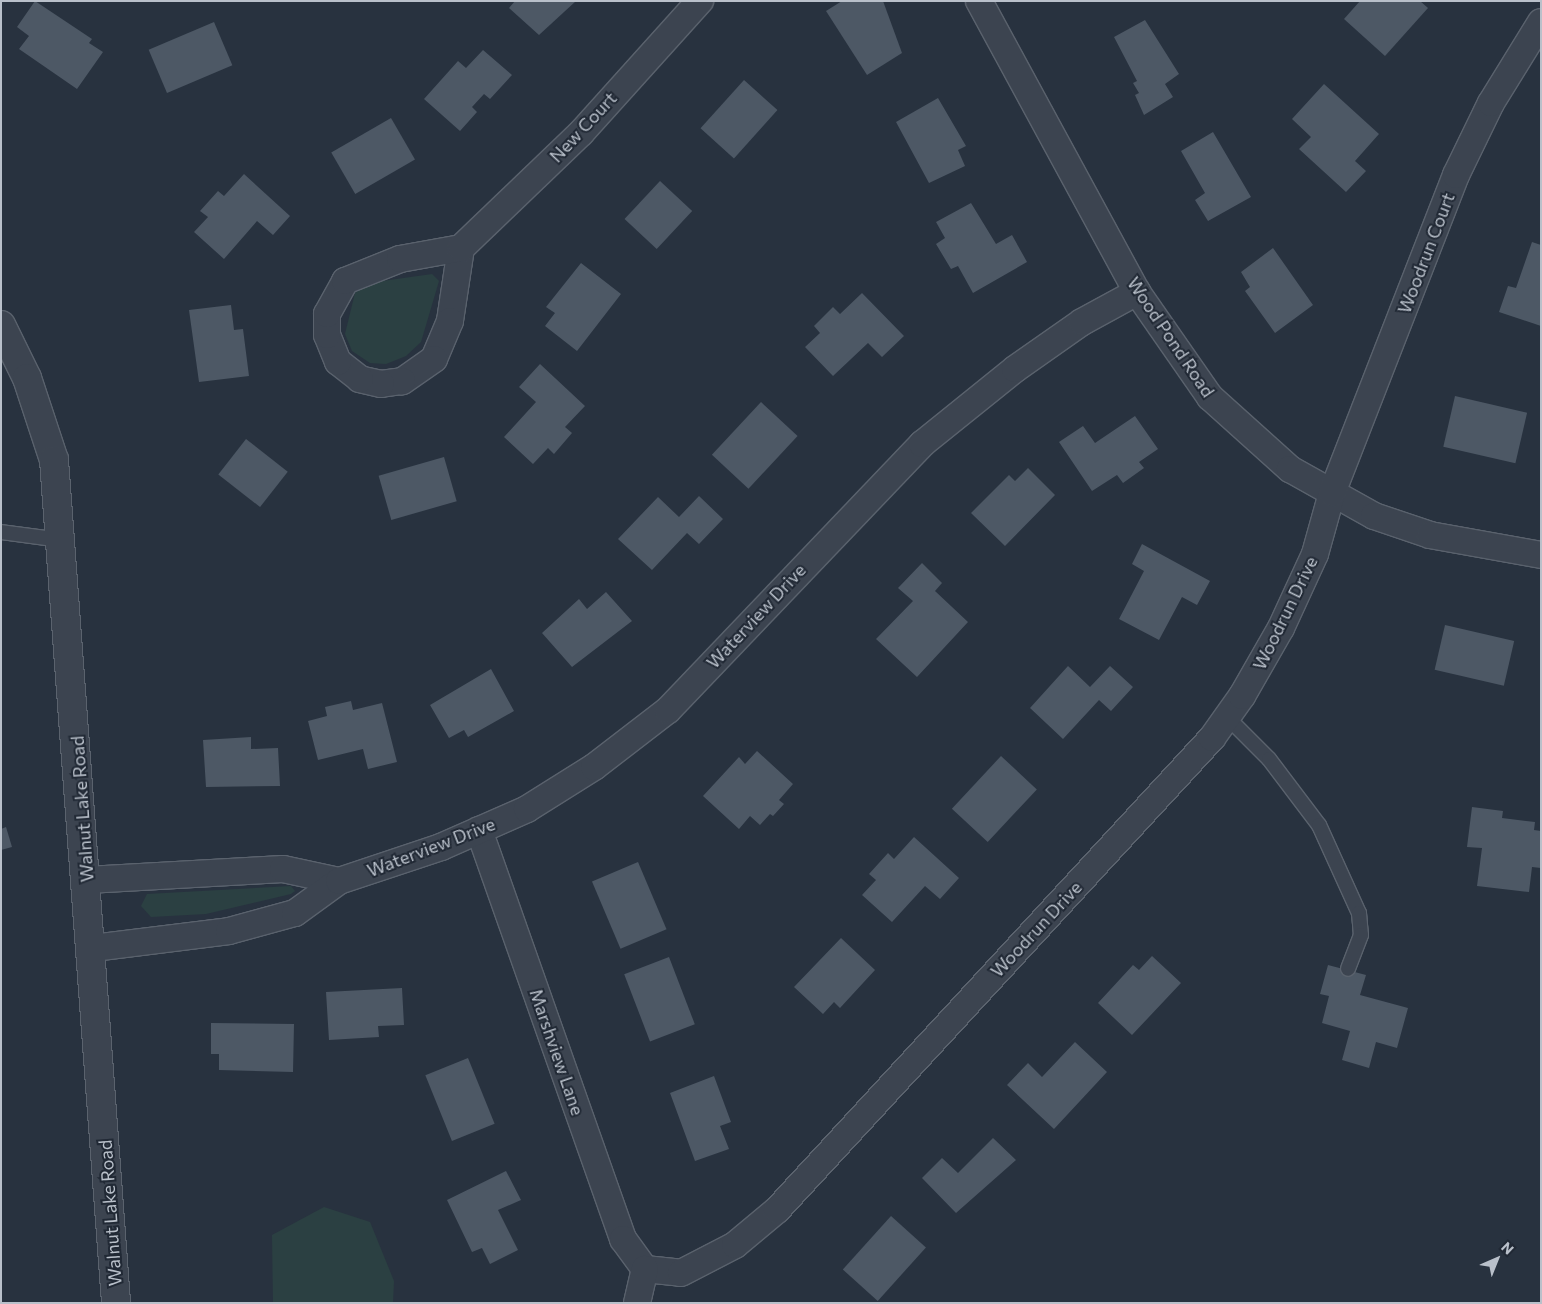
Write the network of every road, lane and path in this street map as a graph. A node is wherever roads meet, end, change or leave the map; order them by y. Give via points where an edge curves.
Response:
1 (700, 1) edge
2 (979, 1) edge
3 (1541, 22) edge
4 (461, 248) junction
5 (1137, 292) junction
6 (1, 324) edge
7 (1332, 493) junction
8 (1, 532) edge
9 (61, 540) junction
10 (1541, 555) edge
11 (1227, 717) junction
12 (479, 830) junction
13 (87, 880) junction
14 (339, 881) junction
15 (93, 948) junction
16 (1348, 969) dead end
17 (645, 1269) junction
18 (116, 1303) edge
19 (637, 1303) edge

1 - 4 street, New Court via 581,133
2 - 5 street, Wood Pond Road
3 - 7 street, Woodrun Court via 1491,103 1456,175
4 - 4 street via 400,259 345,282 327,314 327,335 338,362 360,379 381,384 420,372 434,359 450,320
5 - 7 street, Wood Pond Road via 1210,397 1290,469
5 - 12 street, Waterview Drive via 1082,322 1015,369 922,444 668,710 594,767 527,809
6 - 9 street, Walnut Lake Road via 27,378 54,460
7 - 10 street, Wood Pond Road via 1374,516 1430,535
7 - 11 street, Woodrun Drive via 1315,554 1281,628
8 - 9 lane
9 - 13 street, Walnut Lake Road
11 - 16 lane via 1269,759 1319,824 1359,913 1361,935
11 - 17 street, Woodrun Drive via 777,1210 735,1244 680,1273
12 - 14 street, Waterview Drive
12 - 17 street, Marshview Lane via 623,1239
13 - 14 street via 284,869
13 - 15 street, Walnut Lake Road
14 - 15 street, Waterview Drive via 294,913 229,931
15 - 18 street, Walnut Lake Road
17 - 19 street

